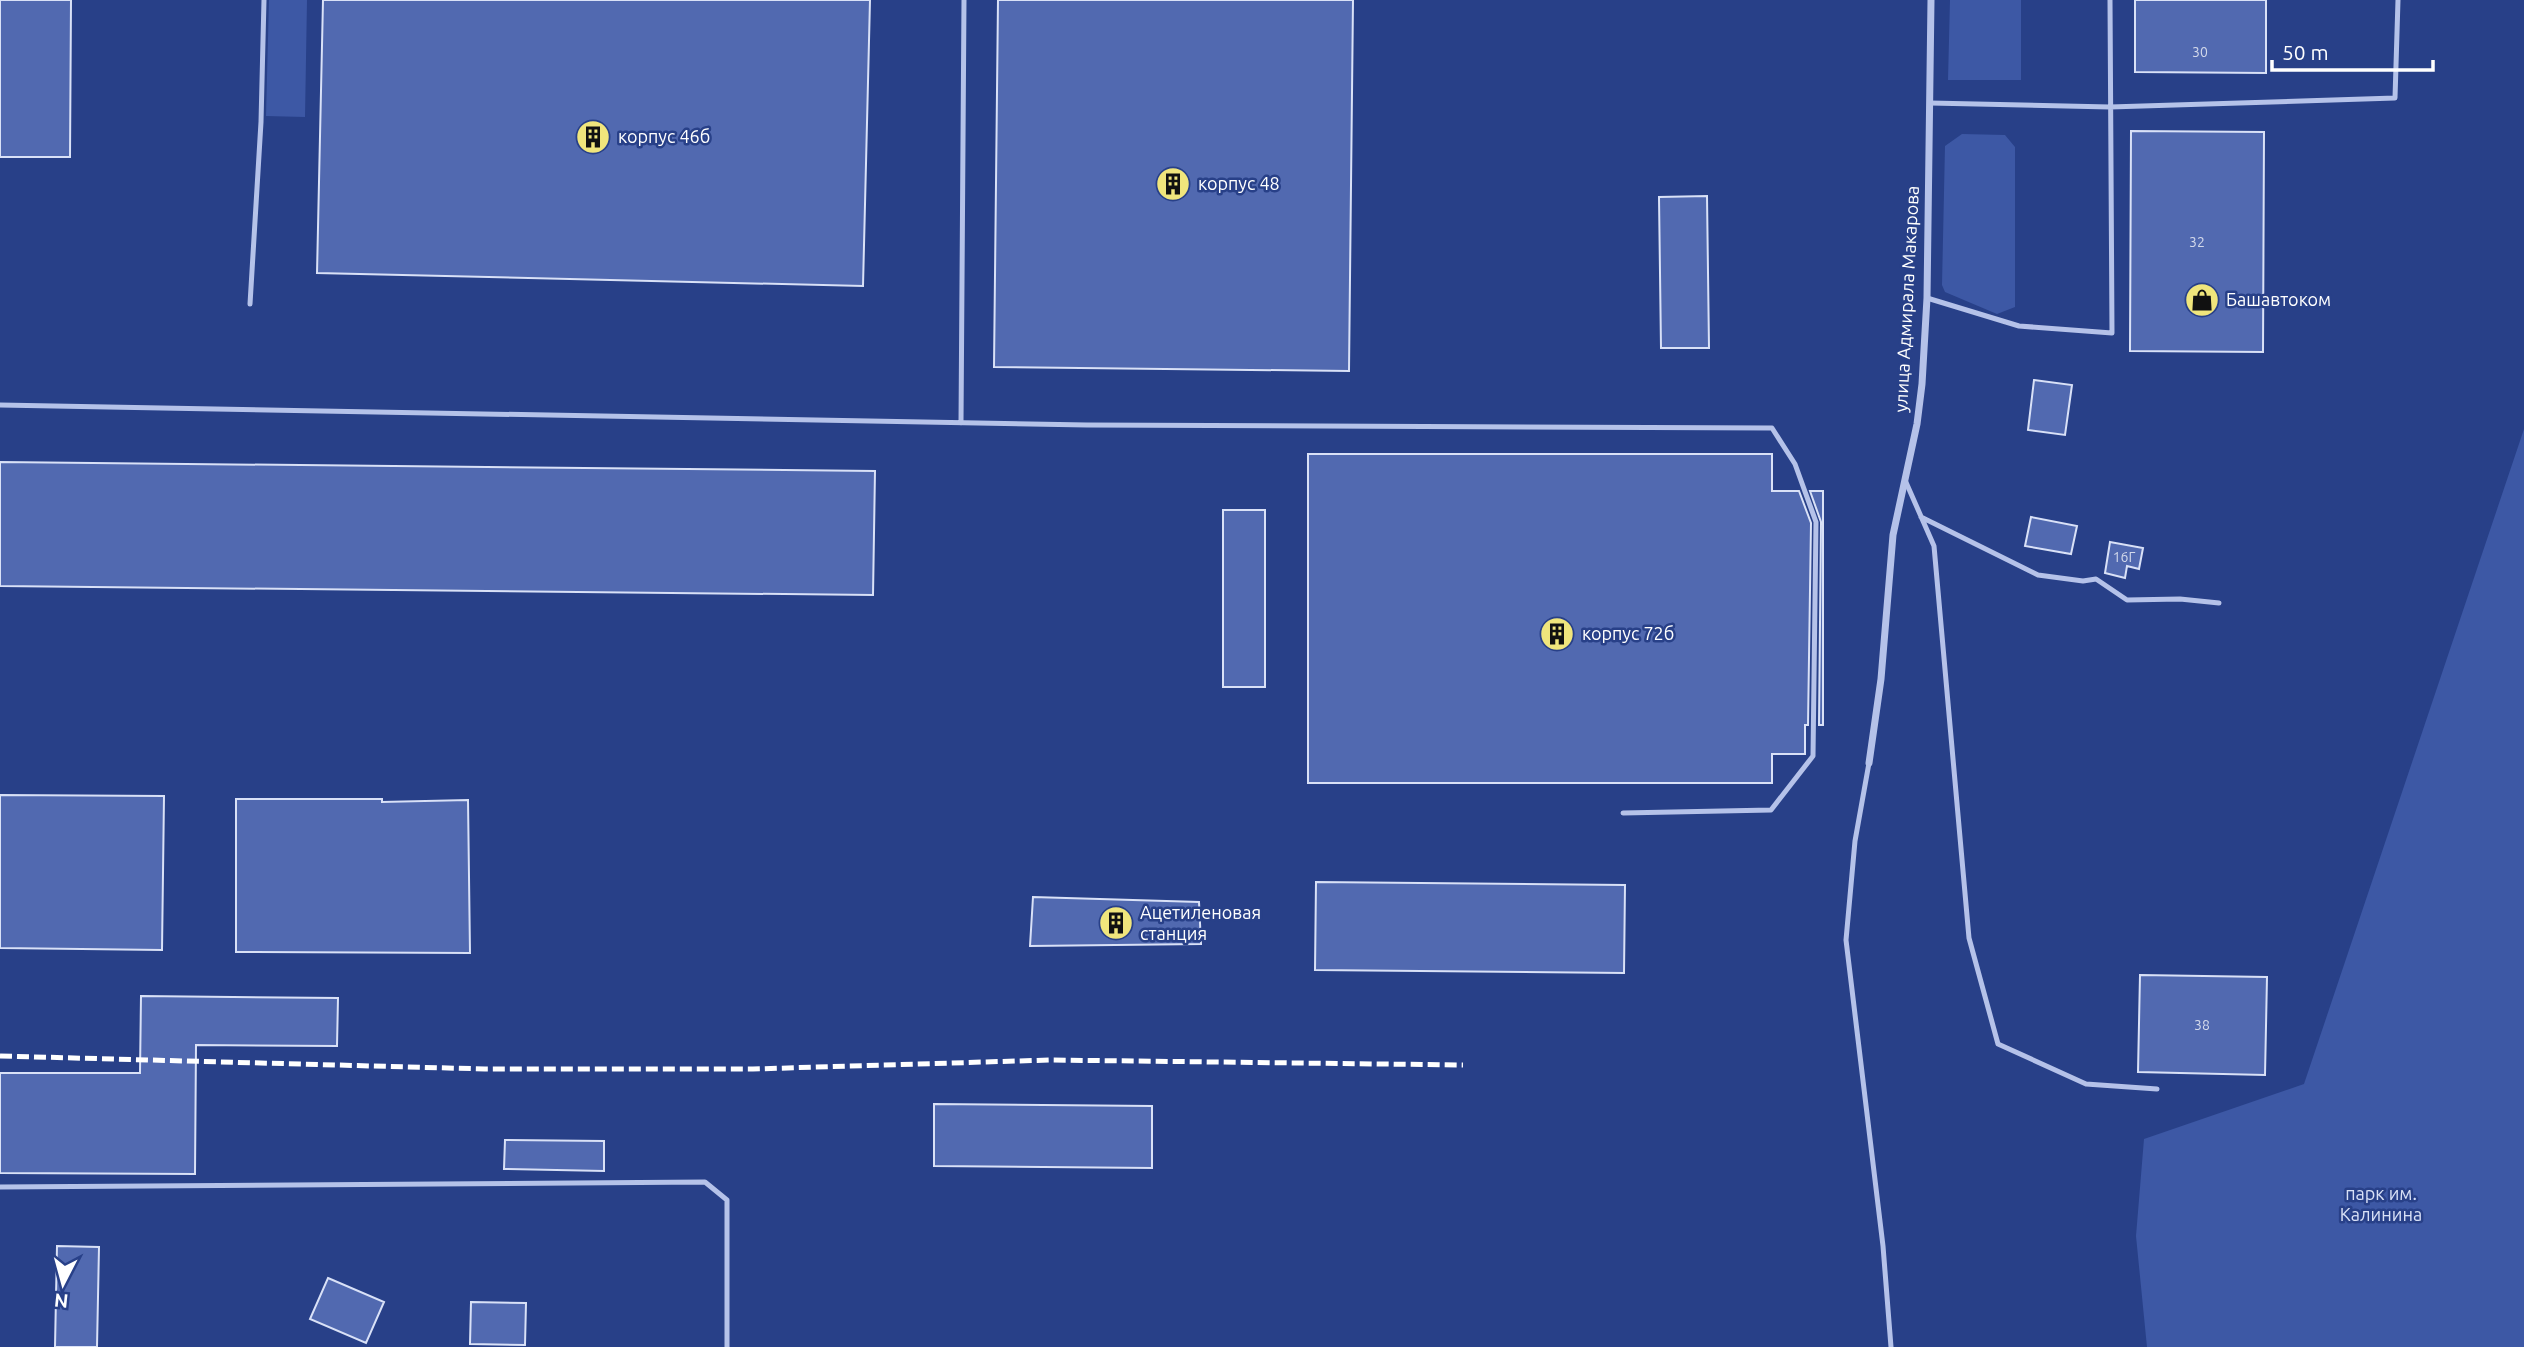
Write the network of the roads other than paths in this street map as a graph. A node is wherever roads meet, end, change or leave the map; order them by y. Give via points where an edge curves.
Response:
1 (264, 0) edge
2 (964, 0) edge
3 (1931, 0) edge
4 (2110, 0) edge
5 (2398, 0) edge
6 (1930, 103) junction
7 (2110, 107) junction
8 (1927, 298) junction
9 (250, 304) dead end
10 (0, 405) edge
11 (961, 423) junction
12 (1905, 480) junction
13 (1921, 517) junction
14 (2219, 603) dead end
15 (1869, 763) joint
16 (1622, 813) dead end
17 (2157, 1089) dead end
18 (0, 1187) edge
19 (727, 1347) edge
20 (1891, 1347) edge

1 - 9 lane
2 - 11 lane
3 - 6 street, улица Адмирала Макарова
4 - 7 lane
5 - 7 lane via 2395,97
6 - 7 lane
6 - 8 street, улица Адмирала Макарова
7 - 8 lane via 2112,333 2019,326
8 - 12 street, улица Адмирала Макарова via 1921,398
10 - 11 lane
11 - 16 lane via 1772,428 1795,464 1816,522 1812,756 1771,810
12 - 13 lane
12 - 15 street, улица Адмирала Макарова via 1893,535
13 - 14 lane via 2038,575 2096,579 2127,600
13 - 17 lane via 1934,546 1969,938 1998,1044 2086,1084
15 - 20 lane via 1855,841 1846,940
18 - 19 lane via 705,1182 727,1200

